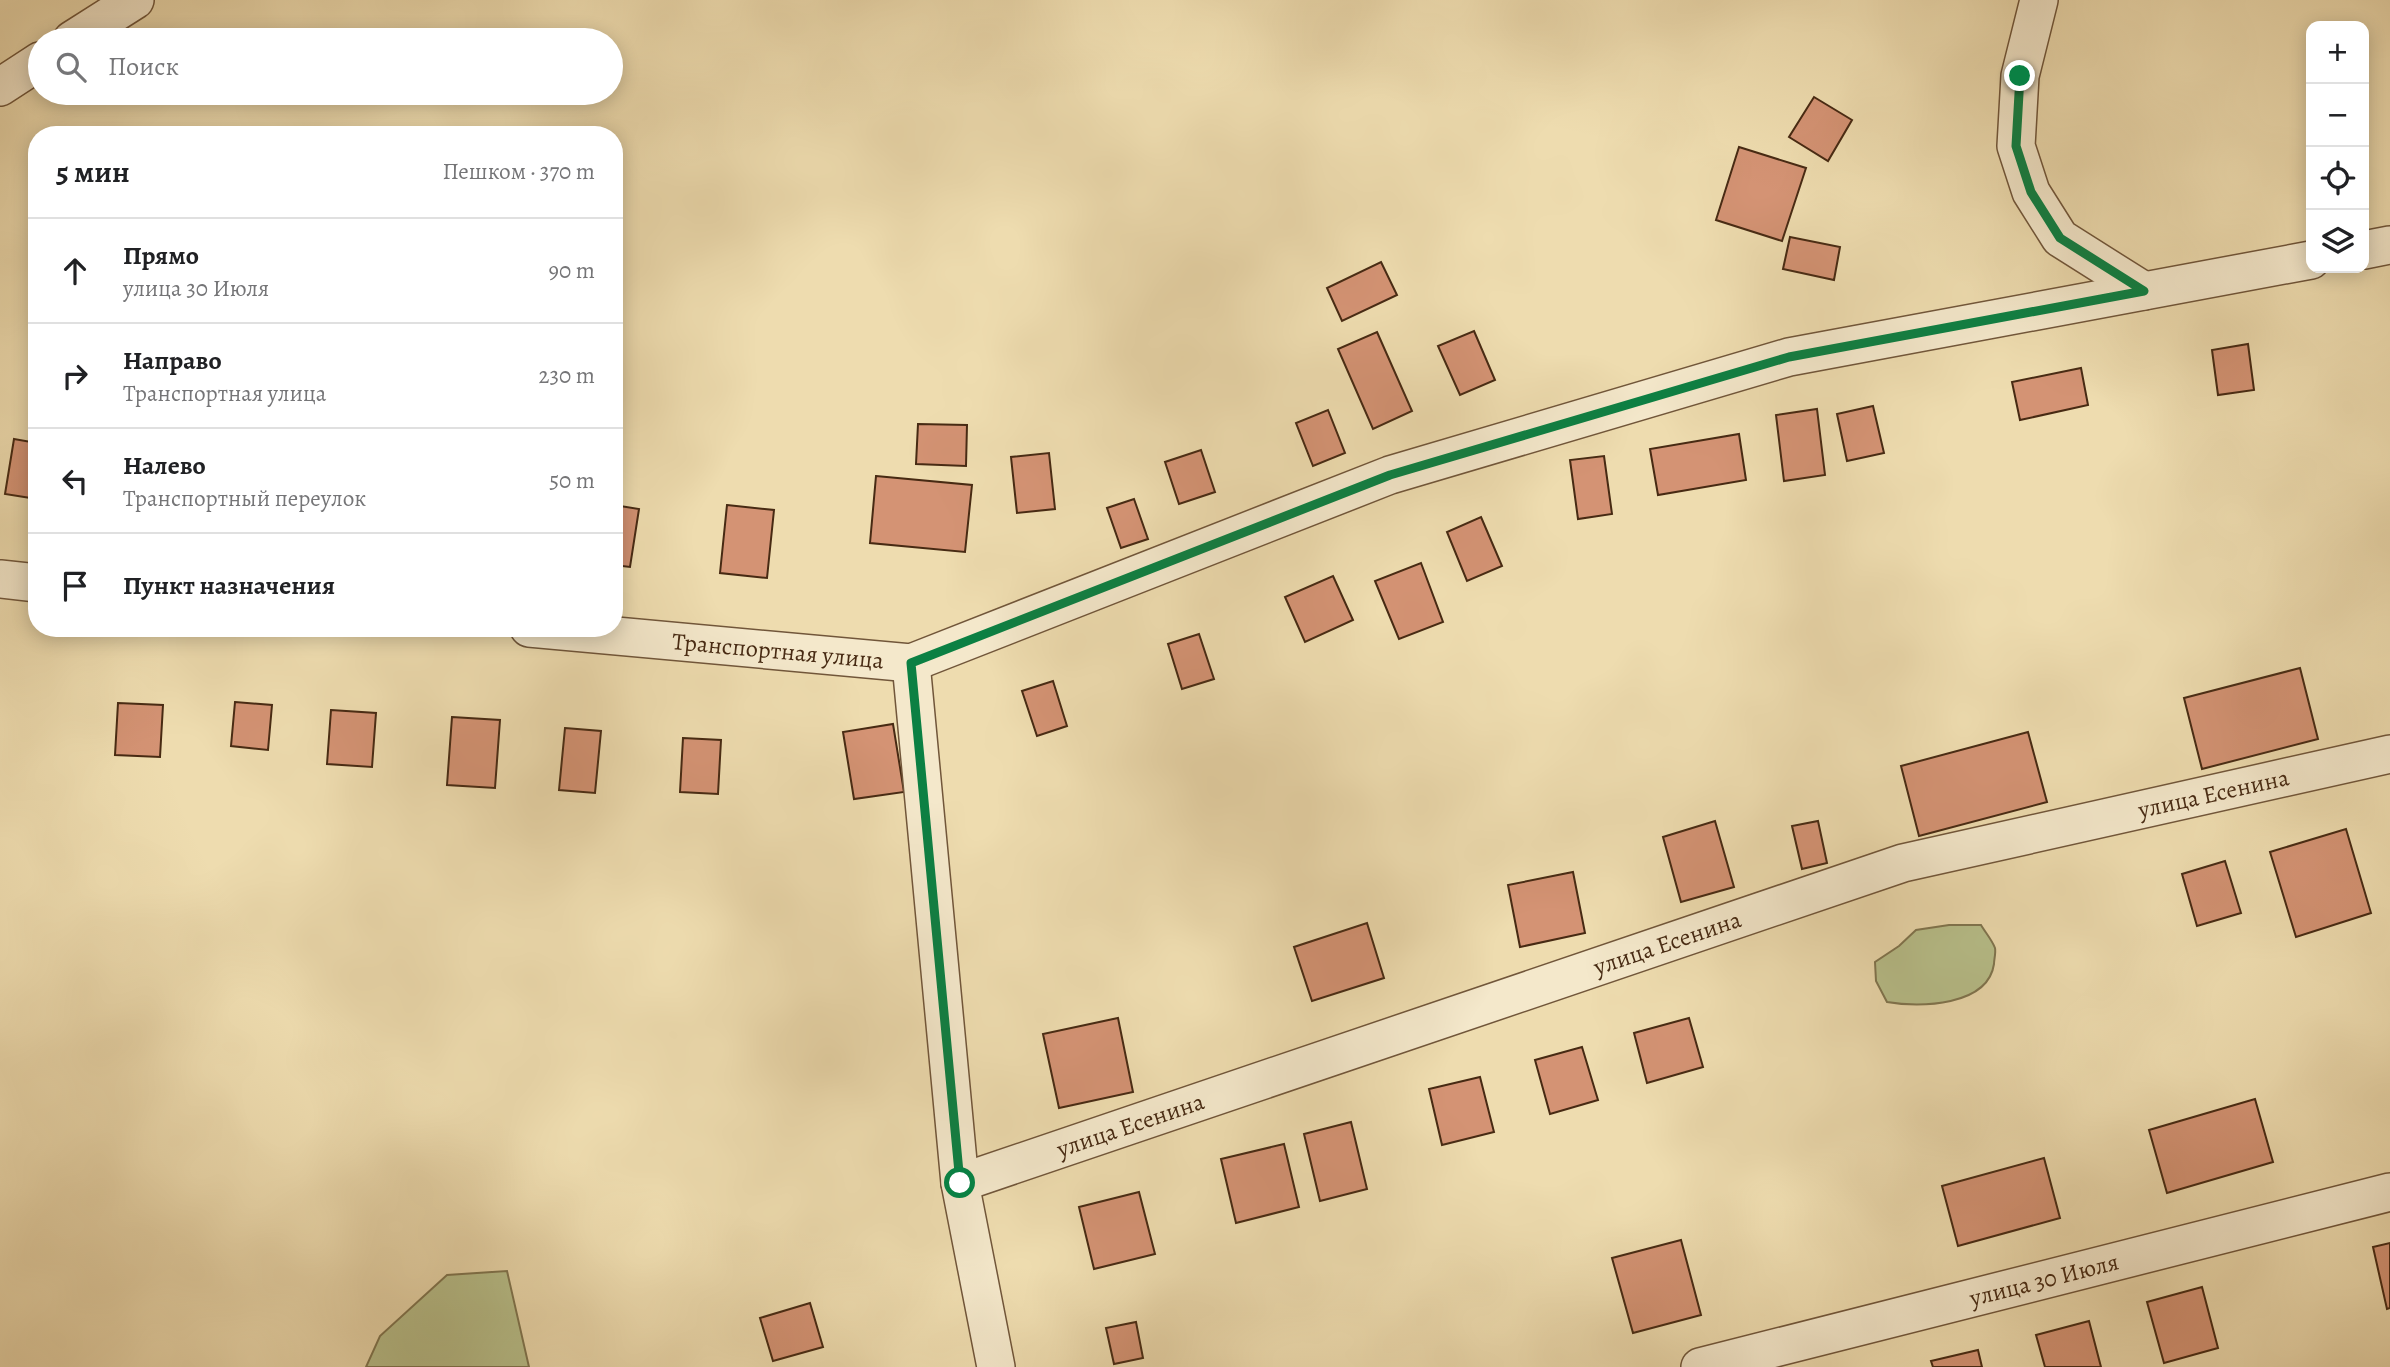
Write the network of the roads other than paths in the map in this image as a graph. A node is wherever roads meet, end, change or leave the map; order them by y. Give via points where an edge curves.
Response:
1 (135, 0) edge
2 (2039, 0) edge
3 (91, 28) edge
4 (28, 69) edge
5 (0, 87) edge
6 (2390, 245) edge
7 (2369, 249) edge
8 (2306, 261) edge
9 (2144, 291) junction
10 (0, 579) edge
11 (28, 582) edge
12 (623, 637) edge
13 (911, 663) junction
14 (2390, 754) edge
15 (960, 1183) junction
16 (2390, 1192) edge
17 (996, 1367) edge
18 (1700, 1367) edge

1 - 3 street
2 - 9 street via 2020,76 2016,146 2031,192 2060,238
4 - 5 street
6 - 7 street
8 - 9 street, Транспортная улица
9 - 13 street, Транспортная улица via 1789,357 1403,471
10 - 11 street
12 - 13 street, Транспортная улица
13 - 15 street
14 - 15 street, улица Есенина via 1903,863
15 - 17 street
16 - 18 street, улица 30 Июля

